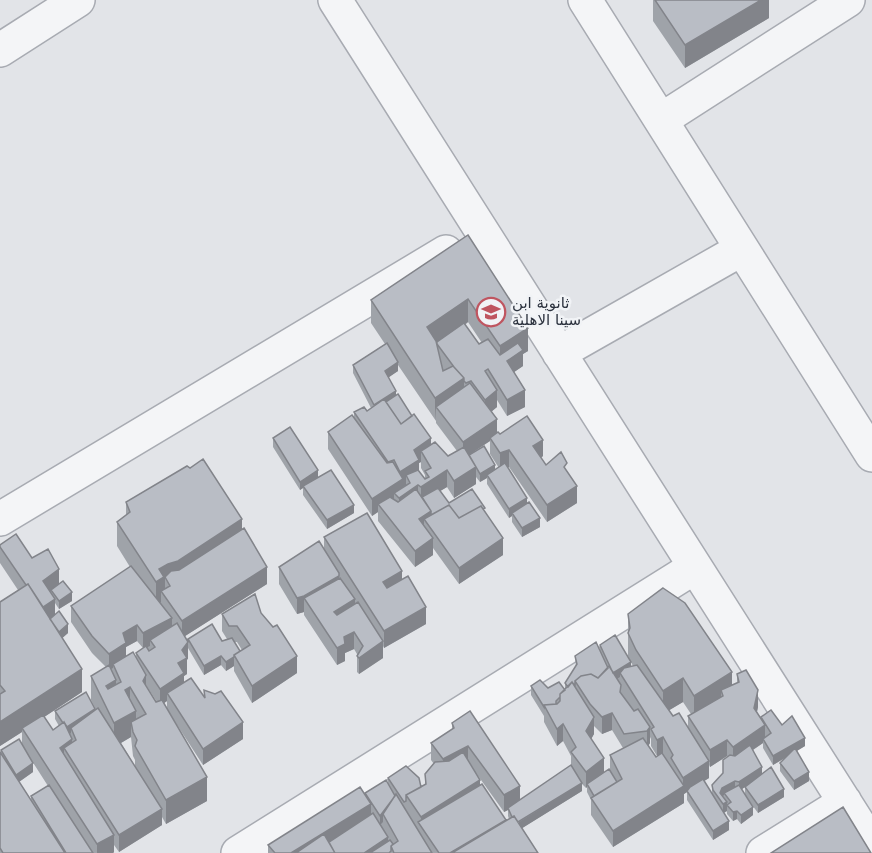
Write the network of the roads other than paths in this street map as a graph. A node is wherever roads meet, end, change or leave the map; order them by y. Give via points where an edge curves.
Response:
1 (78, 0) edge
2 (335, 0) edge
3 (585, 0) edge
4 (848, 0) edge
5 (0, 50) edge
6 (661, 120) junction
7 (482, 231) junction
8 (742, 249) junction
9 (559, 353) junction
10 (871, 452) edge
11 (0, 519) edge
12 (695, 567) junction
13 (845, 802) junction
14 (872, 845) edge
15 (238, 853) edge
16 (763, 853) edge

1 - 5 street
2 - 7 street
3 - 6 street
4 - 6 street
6 - 8 street
7 - 9 street
7 - 11 street
8 - 9 street
8 - 10 street
9 - 12 street
12 - 13 street
12 - 15 street
13 - 14 street
13 - 16 street

